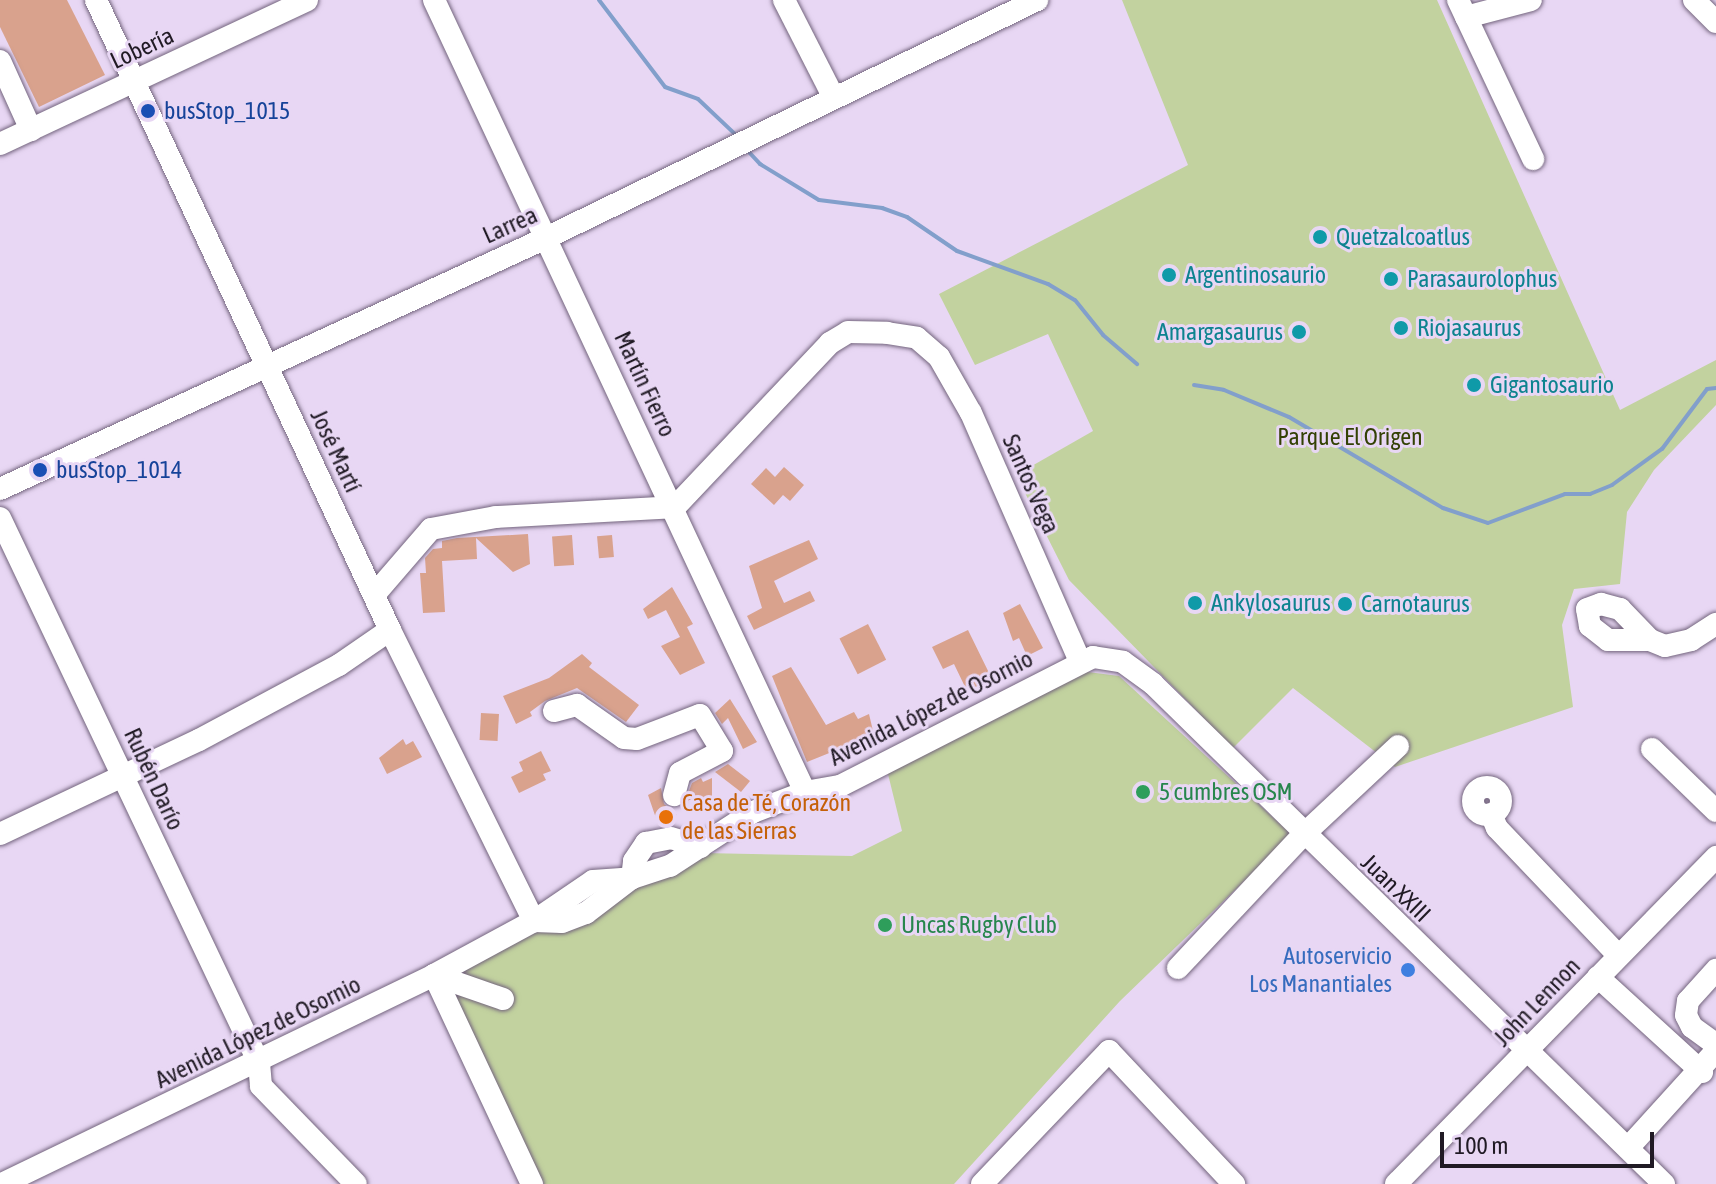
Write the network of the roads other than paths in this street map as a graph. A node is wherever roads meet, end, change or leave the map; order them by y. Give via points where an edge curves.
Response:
1 (96, 0) edge
2 (307, 0) edge
3 (434, 0) edge
4 (784, 0) edge
5 (1037, 0) edge
6 (1531, 0) edge
7 (1694, 0) edge
8 (1461, 4) edge
9 (1716, 22) edge
10 (0, 61) edge
11 (134, 81) junction
12 (833, 96) junction
13 (31, 130) junction
14 (0, 144) edge
15 (1533, 159) dead end
16 (546, 238) junction
17 (266, 363) junction
18 (0, 489) edge
19 (675, 507) junction
20 (0, 518) edge
21 (374, 595) junction
22 (1716, 624) edge
23 (390, 630) junction
24 (1650, 640) dead end
25 (1080, 661) junction
26 (554, 711) dead end
27 (1398, 746) dead end
28 (1652, 749) dead end
29 (123, 775) junction
30 (805, 792) junction
31 (674, 795) dead end
32 (1716, 811) edge
33 (1491, 814) dead end
34 (0, 834) edge
35 (1303, 835) junction
36 (1716, 857) edge
37 (534, 921) junction
38 (1618, 955) junction
39 (1178, 968) dead end
40 (434, 975) junction
41 (1598, 977) junction
42 (1713, 981) edge
43 (503, 999) dead end
44 (1715, 1042) edge
45 (1528, 1049) junction
46 (259, 1063) junction
47 (1702, 1072) junction
48 (1628, 1148) junction
49 (2, 1184) edge
50 (356, 1184) edge
51 (532, 1184) edge
52 (982, 1184) edge
53 (1234, 1184) edge
54 (1396, 1184) edge
55 (1664, 1184) edge

1 - 11 street, José Martí
2 - 11 street, Lobería
3 - 16 street, Martín Fierro
4 - 12 street
5 - 12 street, Larrea
6 - 8 street
7 - 9 street
8 - 15 street
10 - 13 street
11 - 13 street, Lobería
11 - 17 street, José Martí
12 - 16 street, Larrea
13 - 14 street, Lobería
16 - 17 street, Larrea
16 - 19 street, Martín Fierro
17 - 18 street, Larrea
17 - 21 street, José Martí
19 - 21 street via 496,517 431,529
19 - 25 street, Santos Vega via 830,343 848,332 917,338 939,357 971,413
19 - 30 street, Martín Fierro
20 - 29 street, Rubén Darío
21 - 23 street, José Martí
22 - 24 street via 1691,640 1665,646
23 - 29 street via 339,665
23 - 37 street, José Martí
25 - 30 street, Avenida López de Osornio via 840,786
25 - 35 street, Juan XXIII via 1112,659 1142,674
26 - 31 street via 577,705 624,738 637,739 700,715 722,751 680,773
27 - 35 street
28 - 32 street
29 - 34 street
29 - 46 street, Rubén Darío
30 - 37 street, Avenida López de Osornio via 753,812 670,866 632,878 586,913 562,922
33 - 38 street via 1497,828
35 - 39 street
35 - 45 street, Juan XXIII
36 - 38 street, John Lennon
37 - 40 street, Avenida López de Osornio
38 - 41 street, John Lennon
40 - 43 street
40 - 46 street, Avenida López de Osornio
40 - 51 street
41 - 45 street, John Lennon
41 - 47 street
42 - 44 street via 1688,1001 1686,1015
44 - 47 street
45 - 48 street, Juan XXIII
45 - 54 street, John Lennon
46 - 49 street, Avenida López de Osornio
46 - 50 street, Rubén Darío via 261,1086
47 - 48 street
48 - 55 street, Juan XXIII
52 - 53 street via 1109,1051

